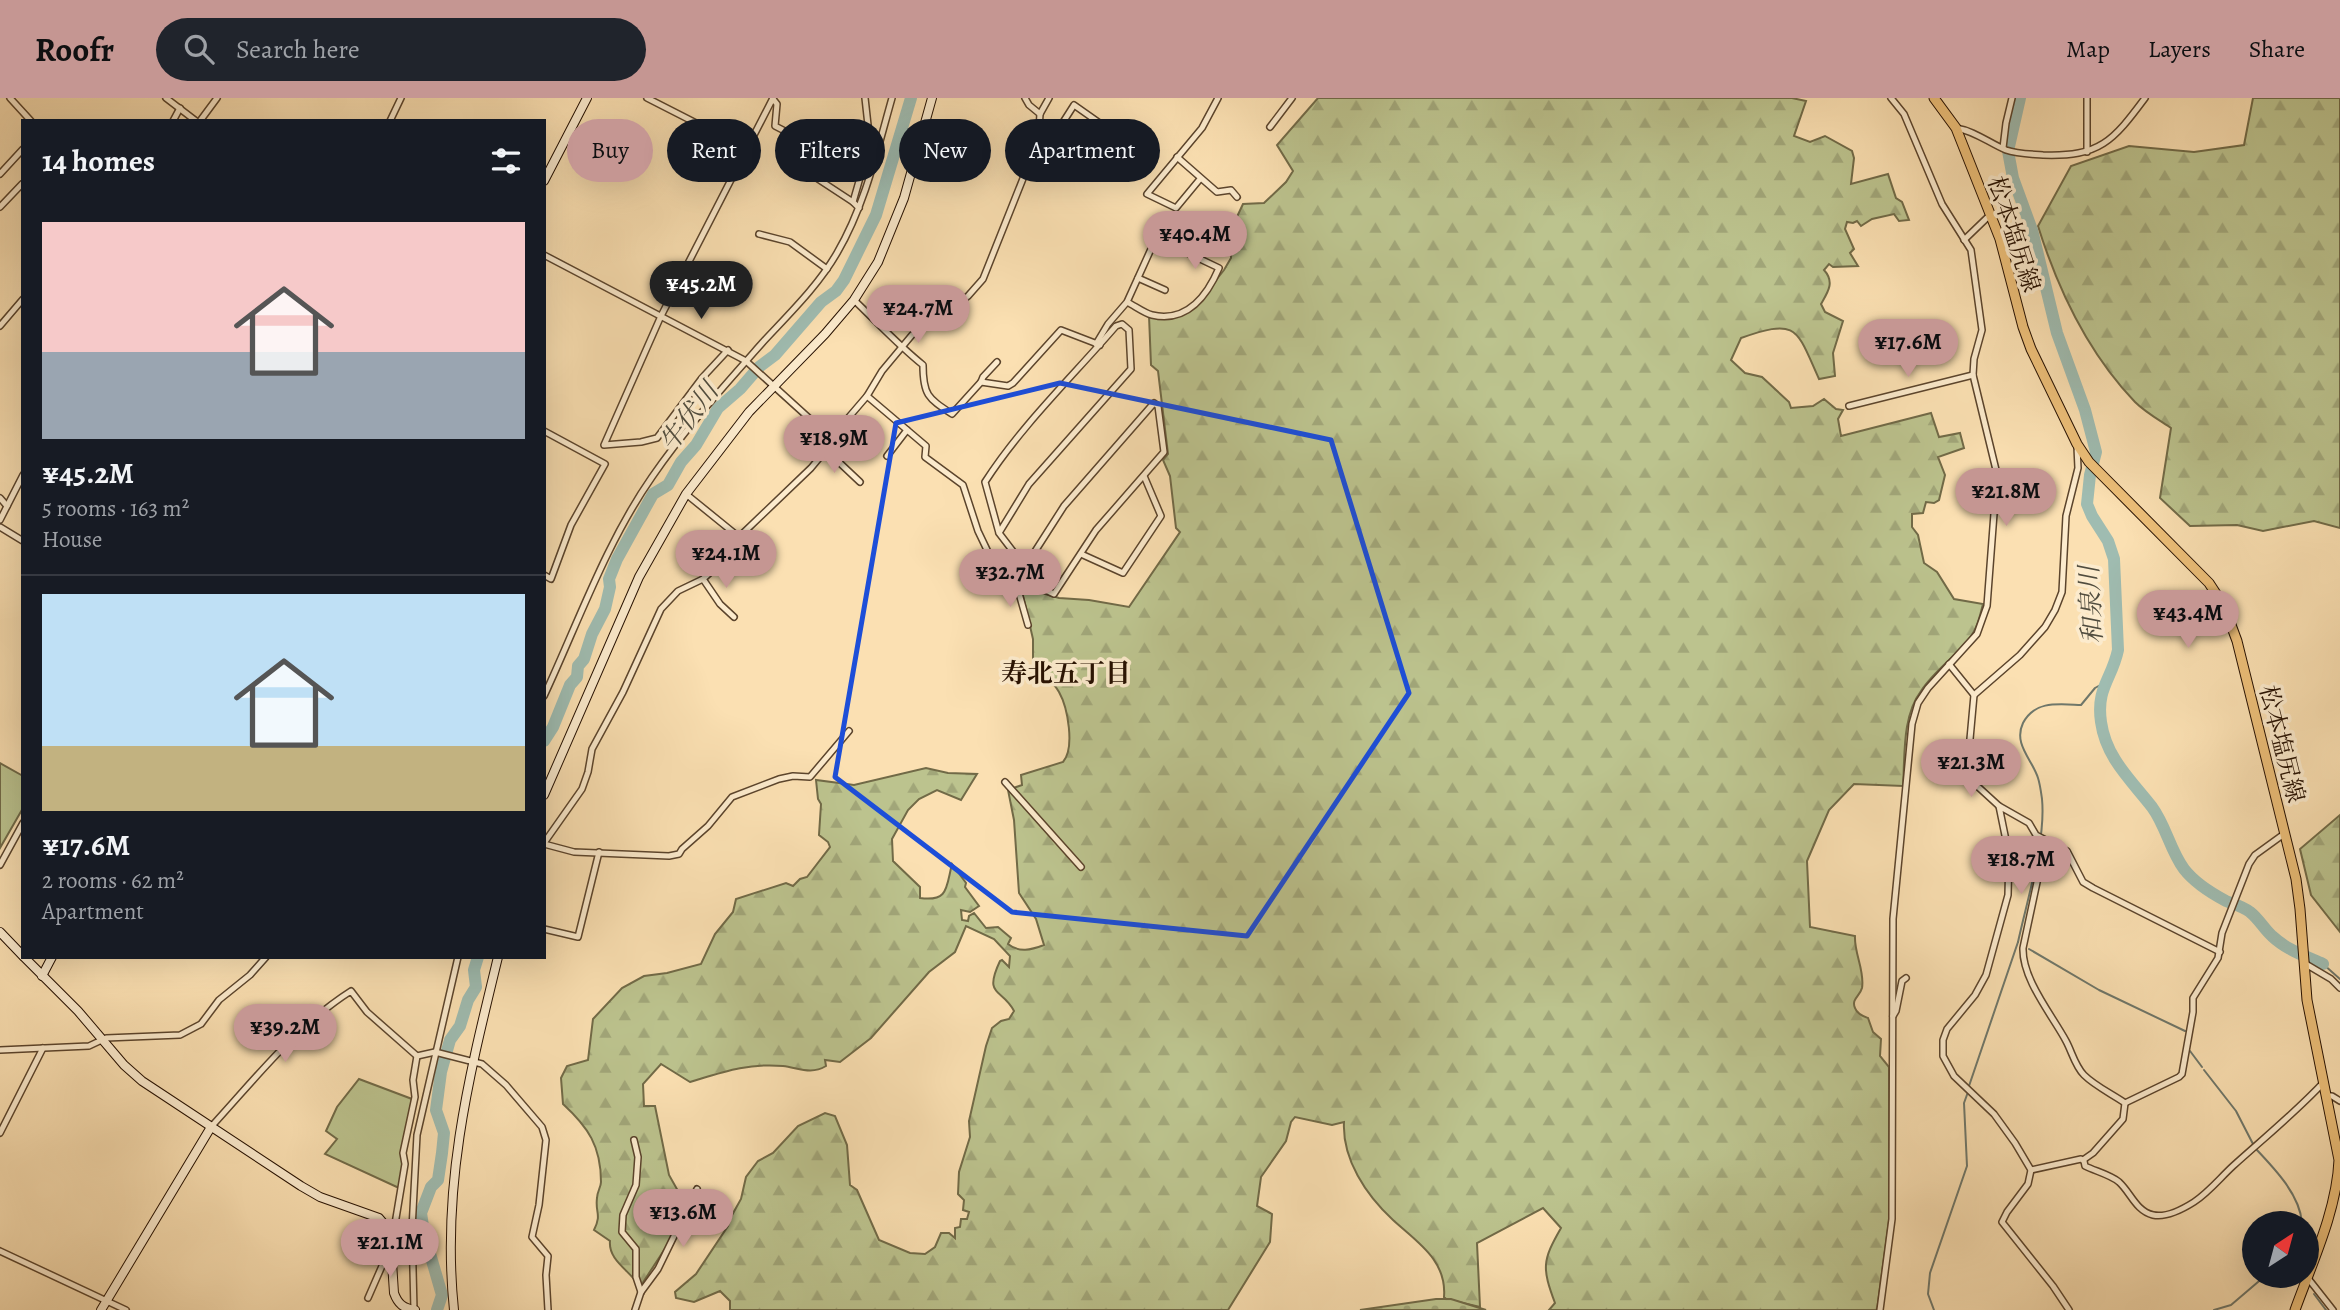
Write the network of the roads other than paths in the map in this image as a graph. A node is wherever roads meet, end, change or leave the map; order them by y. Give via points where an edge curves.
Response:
1 (10, 98) edge
2 (166, 98) edge
3 (217, 98) edge
4 (401, 98) edge
5 (587, 98) edge
6 (647, 98) edge
7 (773, 98) edge
8 (864, 98) edge
9 (891, 98) edge
10 (932, 98) edge
11 (1025, 98) edge
12 (1049, 98) edge
13 (1218, 98) edge
14 (1292, 98) edge
15 (1891, 98) edge
16 (1934, 98) edge
17 (2012, 98) edge
18 (2087, 98) edge
19 (2145, 98) edge
20 (180, 108) junction
21 (1040, 114) junction
22 (29, 119) edge
23 (174, 119) edge
24 (195, 119) edge
25 (200, 119) edge
26 (391, 119) edge
27 (688, 119) edge
28 (776, 119) edge
29 (867, 119) edge
30 (1040, 119) edge
31 (761, 122) edge
32 (1270, 127) dead end
33 (1956, 128) junction
34 (1053, 138) joint
35 (2004, 149) junction
36 (21, 151) edge
37 (2087, 152) junction
38 (1177, 158) junction
39 (0, 174) edge
40 (546, 177) edge
41 (1200, 179) junction
42 (730, 182) edge
43 (822, 182) edge
44 (858, 182) edge
45 (1022, 182) edge
46 (21, 185) edge
47 (1237, 197) dead end
48 (853, 202) junction
49 (0, 207) edge
50 (859, 208) junction
51 (1991, 214) junction
52 (759, 234) dead end
53 (1964, 240) junction
54 (546, 256) edge
55 (827, 269) junction
56 (1138, 278) junction
57 (1165, 290) dead end
58 (853, 300) junction
59 (21, 301) edge
60 (1127, 302) junction
61 (661, 316) junction
62 (3, 317) edge
63 (0, 326) edge
64 (1098, 344) junction
65 (900, 347) junction
66 (729, 350) junction
67 (748, 362) junction
68 (997, 362) dead end
69 (1973, 375) junction
70 (981, 382) junction
71 (772, 385) junction
72 (867, 396) junction
73 (1849, 406) dead end
74 (907, 430) junction
75 (546, 432) edge
76 (831, 438) junction
77 (2077, 444) junction
78 (826, 450) junction
79 (887, 456) dead end
80 (1144, 476) junction
81 (21, 479) edge
82 (860, 482) dead end
83 (686, 494) junction
84 (0, 498) edge
85 (7, 506) junction
86 (0, 520) edge
87 (0, 527) edge
88 (999, 533) junction
89 (739, 537) junction
90 (21, 540) edge
91 (1081, 554) junction
92 (1025, 567) junction
93 (546, 576) edge
94 (703, 579) junction
95 (1016, 583) junction
96 (1041, 588) junction
97 (2161, 606) dead end
98 (2224, 606) junction
99 (734, 617) dead end
100 (1028, 625) dead end
101 (1950, 664) junction
102 (546, 674) edge
103 (552, 679) junction
104 (546, 692) edge
105 (1975, 695) junction
106 (849, 731) dead end
107 (1005, 782) dead end
108 (546, 790) edge
109 (1999, 806) junction
110 (21, 827) edge
111 (2284, 834) junction
112 (546, 840) edge
113 (2046, 840) junction
114 (546, 844) edge
115 (599, 852) junction
116 (0, 865) edge
117 (1081, 867) dead end
118 (546, 929) edge
119 (0, 932) edge
120 (2220, 951) junction
121 (21, 955) edge
122 (2303, 958) junction
123 (25, 959) edge
124 (51, 959) edge
125 (264, 959) edge
126 (458, 959) edge
127 (497, 959) edge
128 (42, 976) junction
129 (1906, 978) dead end
130 (2340, 988) edge
131 (1892, 1017) junction
132 (102, 1040) junction
133 (43, 1048) junction
134 (0, 1050) edge
135 (435, 1052) junction
136 (417, 1056) junction
137 (470, 1061) junction
138 (2324, 1082) junction
139 (2327, 1096) junction
140 (2340, 1101) edge
141 (2124, 1103) junction
142 (211, 1127) junction
143 (0, 1133) edge
144 (634, 1140) dead end
145 (2083, 1160) junction
146 (2031, 1170) junction
147 (697, 1189) dead end
148 (390, 1231) junction
149 (2319, 1242) edge
150 (391, 1250) junction
151 (0, 1251) edge
152 (2303, 1288) edge
153 (2316, 1288) edge
154 (640, 1292) junction
155 (368, 1298) dead end
156 (106, 1300) junction
157 (101, 1310) edge
158 (126, 1310) edge
159 (414, 1310) edge
160 (454, 1310) edge
161 (548, 1310) edge
162 (635, 1310) edge
163 (1880, 1310) edge
164 (2069, 1310) edge
165 (2295, 1310) edge
166 (2333, 1310) edge

1 - 22 street
2 - 20 street
3 - 25 street
4 - 26 street
5 - 40 street
6 - 27 street
7 - 28 street
7 - 31 street
8 - 29 street
9 - 50 street
10 - 58 street via 889,239
11 - 21 street
12 - 21 street
13 - 38 street
14 - 32 street
15 - 53 street via 1904,114 1942,204
16 - 33 main road, 松本塩尻線
17 - 35 street
18 - 37 street
19 - 37 street via 2110,140
20 - 23 street
20 - 24 street
21 - 30 street
33 - 35 street
33 - 51 main road, 松本塩尻線
34 - 34 street via 1099,163 1118,136 1074,105
35 - 37 street via 2071,156
36 - 39 street
38 - 41 street
38 - 41 street via 1147,194 1176,208
41 - 47 street via 1217,192 1231,190
42 - 61 street
43 - 48 street
44 - 48 street
45 - 65 street via 983,279 968,296
46 - 49 street
48 - 50 street
50 - 55 street
51 - 53 street
51 - 77 main road, 松本塩尻線 via 2031,349
52 - 55 street via 790,242
53 - 69 street via 1971,250 1982,330
54 - 61 street
55 - 67 street
56 - 57 street
56 - 60 street
56 - 60 street via 1156,238 1219,268 1213,283 1186,312 1151,315
58 - 65 street
58 - 71 street
59 - 62 street
60 - 64 street
61 - 66 street
61 - 66 street via 604,444 657,438 702,377
62 - 63 street
64 - 70 street via 1061,330 1013,383
64 - 88 street via 985,482
64 - 88 street via 1122,324 1129,330 1131,369 1030,484
65 - 70 street via 923,365 923,386 931,400 952,414
65 - 72 street
66 - 67 street
67 - 71 street
67 - 103 street via 681,436 638,498
68 - 70 street
69 - 73 street
69 - 101 street via 1997,474 1987,606 1977,634
71 - 76 street
71 - 83 street
72 - 74 street
72 - 76 street
74 - 79 street
74 - 95 street via 926,446 925,457 963,485 1000,577
75 - 93 street via 605,464 571,525 551,579
76 - 78 street
77 - 98 main road, 松本塩尻線 via 2089,462 2209,583
77 - 105 street via 2078,468 2066,516 2062,592 2055,610 2020,655
78 - 82 street
78 - 89 street
80 - 91 street
80 - 91 street via 1161,516 1123,573
80 - 92 street via 1164,452 1154,403 1064,506
81 - 85 street
83 - 89 street
83 - 108 street via 639,577
84 - 85 street
85 - 86 street
87 - 90 street
88 - 92 street
89 - 94 street
91 - 96 street via 1054,594
92 - 96 street
94 - 99 street
94 - 112 street via 678,591 661,609 592,750 582,789
95 - 96 street
95 - 100 street
97 - 98 street via 2154,610 2190,637 2202,621
98 - 111 main road, 松本塩尻線 via 2237,641
101 - 105 street
101 - 131 street via 1918,703 1912,724 1892,919
102 - 103 street
103 - 104 street
105 - 109 street via 1964,774
106 - 115 street via 810,777 779,779 733,797 680,854
107 - 117 street
109 - 113 street via 2029,823 2036,835
109 - 146 street via 2009,855 2008,895 1986,975 1947,1030 1943,1056 1954,1076 1994,1114
110 - 116 street
111 - 120 street via 2249,864 2222,933
111 - 122 main road, 松本塩尻線 via 2299,899
113 - 120 street via 2067,851 2083,882
113 - 141 street via 2024,961 2081,1072
114 - 115 street via 573,852
115 - 118 street via 578,937
119 - 121 street
120 - 141 street via 2193,998 2182,1074
122 - 130 street
122 - 138 main road, 松本塩尻線
123 - 128 street
124 - 128 street
125 - 132 street via 190,1031 169,1037
126 - 135 street
127 - 137 street
128 - 132 street
129 - 131 street
131 - 163 street via 1892,1219
132 - 133 street via 89,1046
132 - 142 street via 142,1081
133 - 134 street
133 - 143 street
135 - 136 street
135 - 137 street
135 - 159 street via 417,1135
136 - 142 street via 367,1012 351,991 277,1053
136 - 148 street via 405,1164
137 - 160 street via 454,1165 450,1263
137 - 161 street via 482,1064 506,1085 542,1127 546,1140 540,1205 531,1237 548,1256
138 - 139 main road, 松本塩尻線
138 - 145 street via 2207,1192 2172,1213 2149,1214 2118,1180 2085,1166
139 - 140 street
139 - 149 main road, 松本塩尻線 via 2338,1175
141 - 145 street via 2123,1119
142 - 148 street via 310,1192 379,1218
142 - 156 street
144 - 154 street via 636,1185 623,1215 622,1232 636,1249
145 - 146 street
146 - 164 street via 2028,1184 2002,1222
147 - 154 street via 659,1269
148 - 150 street
150 - 155 street
150 - 159 street via 397,1301
151 - 156 street
152 - 165 main road, 松本塩尻線
153 - 166 street
154 - 162 street
156 - 157 street
156 - 158 street

